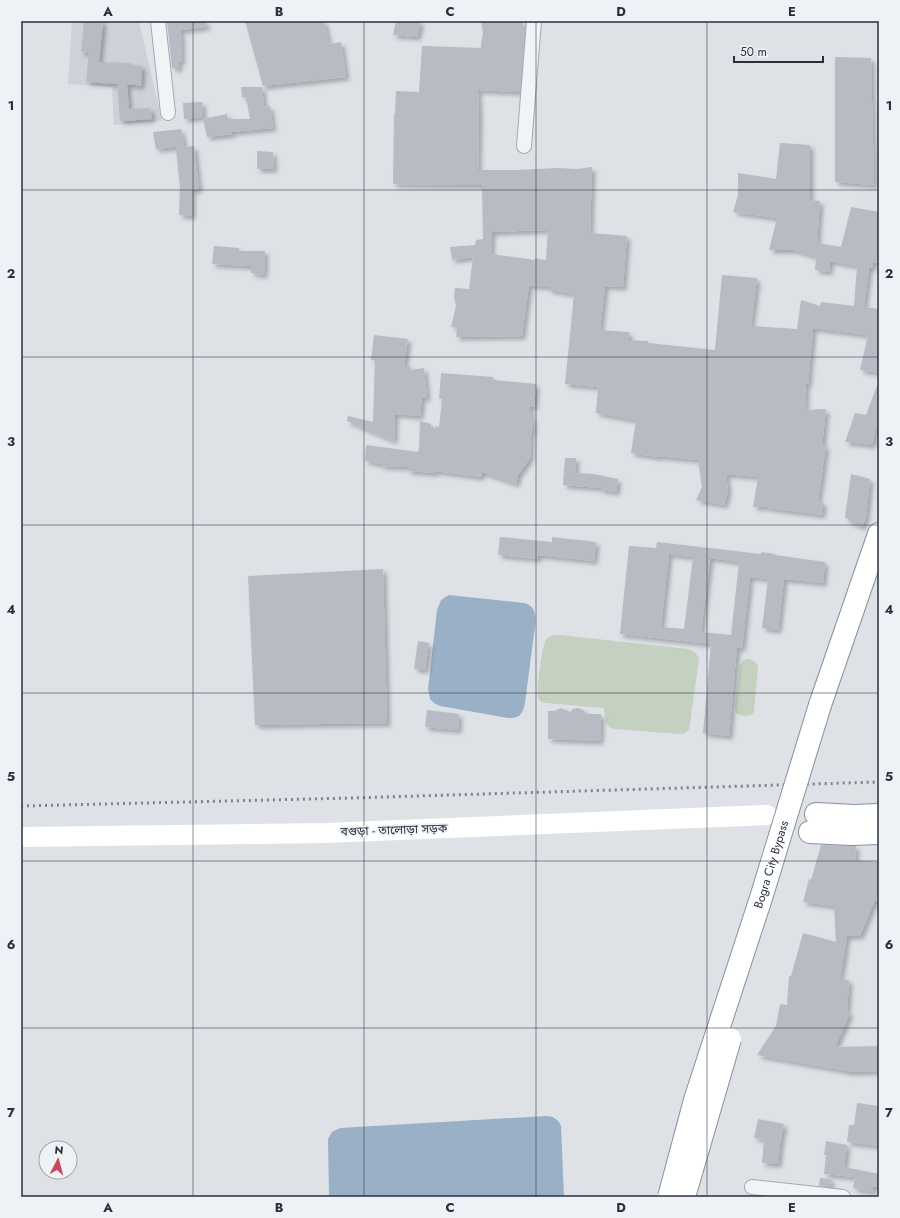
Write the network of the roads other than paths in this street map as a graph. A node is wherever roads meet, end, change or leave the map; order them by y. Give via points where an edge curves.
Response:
1 (158, 21) edge
2 (534, 21) edge
3 (168, 113) dead end
4 (524, 146) dead end
5 (879, 534) edge
6 (879, 575) edge
7 (767, 815) dead end
8 (879, 815) edge
9 (879, 834) edge
10 (21, 837) edge
11 (752, 1187) dead end
12 (668, 1197) edge
13 (684, 1197) edge
14 (843, 1197) edge

1 - 3 street
2 - 4 street
5 - 12 highway, Bogra City Bypass, bridge via 820,705 700,1085
6 - 13 highway, Bogra City Bypass, bridge via 834,708 778,893 733,1029
7 - 10 street, বগুড়া - তালোড়া সড়ক via 326,833
8 - 9 highway via 854,816 813,823 851,834
11 - 14 street

